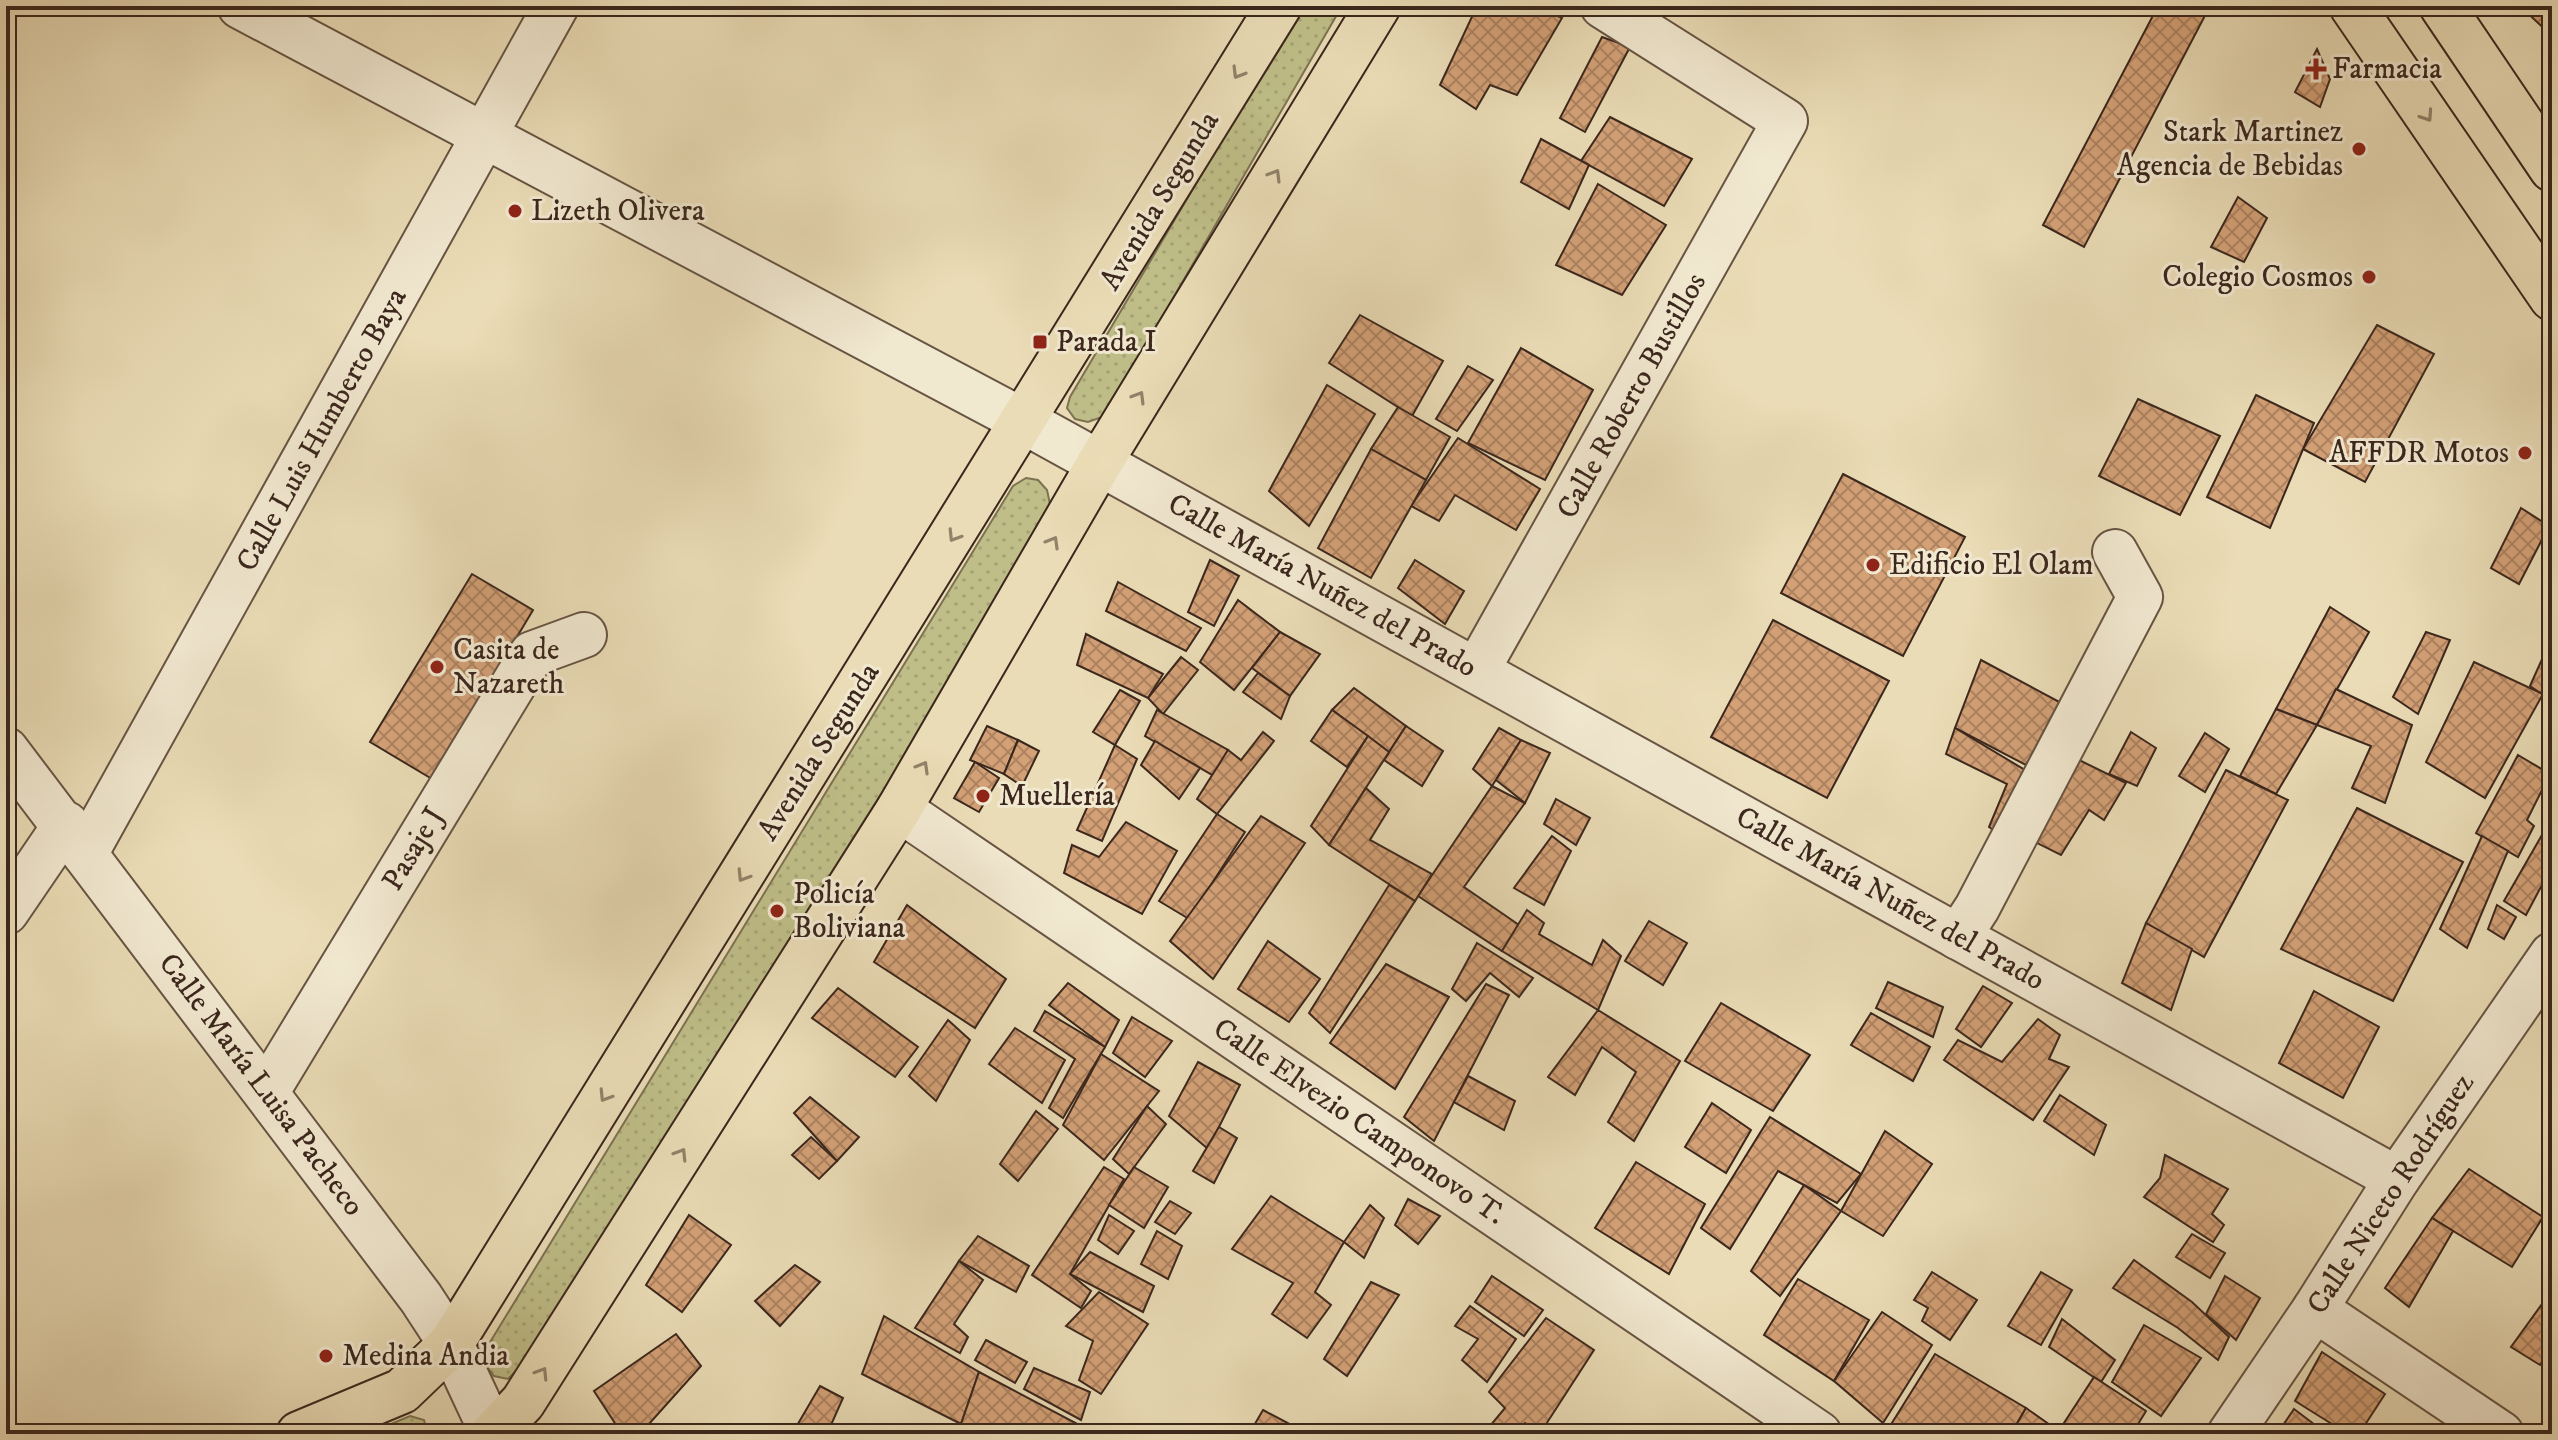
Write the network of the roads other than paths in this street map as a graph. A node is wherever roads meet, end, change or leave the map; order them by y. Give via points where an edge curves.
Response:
1 (240, 6) edge
2 (556, 6) edge
3 (1279, 6) edge
4 (1378, 6) edge
5 (1603, 6) edge
6 (2352, 6) edge
7 (2442, 6) edge
8 (487, 134) junction
9 (2552, 169) edge
10 (2552, 298) edge
11 (1025, 422) junction
12 (1099, 464) junction
13 (2115, 552) dead end
14 (584, 635) dead end
15 (1477, 670) junction
16 (6, 750) edge
17 (899, 809) junction
18 (76, 839) junction
19 (6, 912) edge
20 (1958, 937) junction
21 (2552, 955) edge
22 (267, 1091) junction
23 (2397, 1179) junction
24 (2315, 1309) junction
25 (451, 1344) junction
26 (299, 1434) edge
27 (493, 1434) edge
28 (1819, 1434) edge
29 (2230, 1434) edge
30 (2501, 1434) edge

1 - 8 street, Calle María Nuñez del Prado
2 - 8 street, Calle Luis Humberto Baya
3 -> 11 main road, Avenida Segunda
12 -> 4 main road
5 - 15 street, Calle Roberto Bustillos via 1785,121
6 -> 10 main road
7 - 9 main road
8 - 11 street, Calle María Nuñez del Prado
8 - 18 street, Calle Luis Humberto Baya
11 - 12 street, Calle María Nuñez del Prado
11 -> 25 main road, Avenida Segunda
12 - 15 street, Calle María Nuñez del Prado
17 -> 12 main road
13 - 20 street via 2140,597
14 - 22 street, Pasaje J via 532,654
15 - 20 street, Calle María Nuñez del Prado
16 - 18 street, Calle María Luisa Pacheco
27 -> 17 main road via 523,1402
17 - 28 street, Calle Elvezio Camponovo T.
18 - 19 street, Calle Luis Humberto Baya
18 - 22 street, Calle María Luisa Pacheco
20 - 23 street, Calle María Nuñez del Prado
21 - 23 street, Calle Niceto Rodríguez
22 - 25 street, Calle María Luisa Pacheco
23 - 24 street, Calle Niceto Rodríguez
24 - 29 street, Calle Niceto Rodríguez
24 - 30 street
25 - 26 main road, Avenida Segunda via 402,1391
25 - 27 street, Calle María Luisa Pacheco

